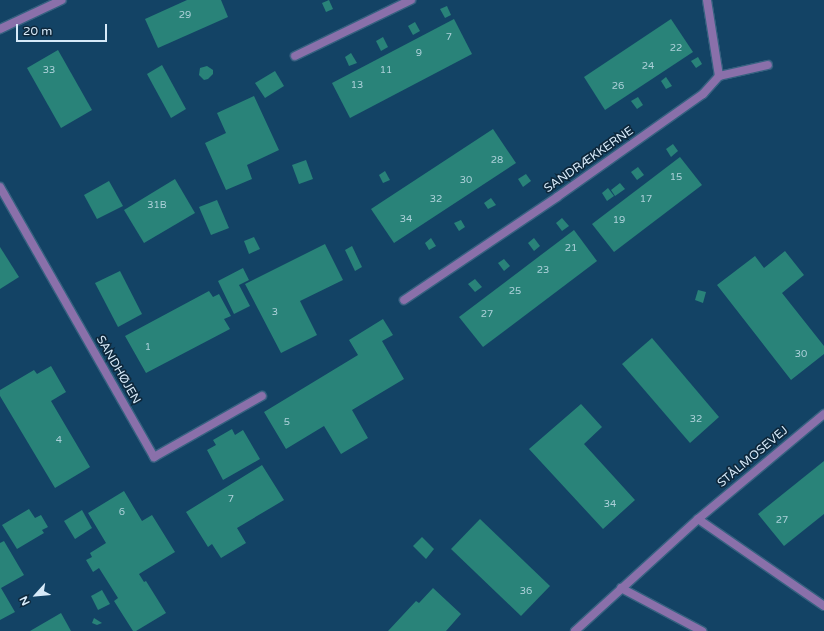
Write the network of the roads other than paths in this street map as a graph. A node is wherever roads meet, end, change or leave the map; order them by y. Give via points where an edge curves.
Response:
1 (62, 0) edge
2 (411, 0) edge
3 (707, 0) edge
4 (0, 28) edge
5 (295, 56) dead end
6 (768, 65) dead end
7 (719, 76) junction
8 (0, 187) edge
9 (404, 300) dead end
10 (262, 396) dead end
11 (824, 414) edge
12 (698, 519) junction
13 (621, 588) junction
14 (824, 606) edge
15 (575, 631) edge
16 (702, 631) edge

1 - 4 street
2 - 5 street
3 - 7 street
6 - 7 street
7 - 9 street, SANDRÆKKERNE via 703,94 563,193
8 - 10 street, SANDHØJEN via 154,457
11 - 12 street, STÅLMOSEVEJ
12 - 13 street, STÅLMOSEVEJ
12 - 14 street
13 - 15 street, STÅLMOSEVEJ
13 - 16 street

